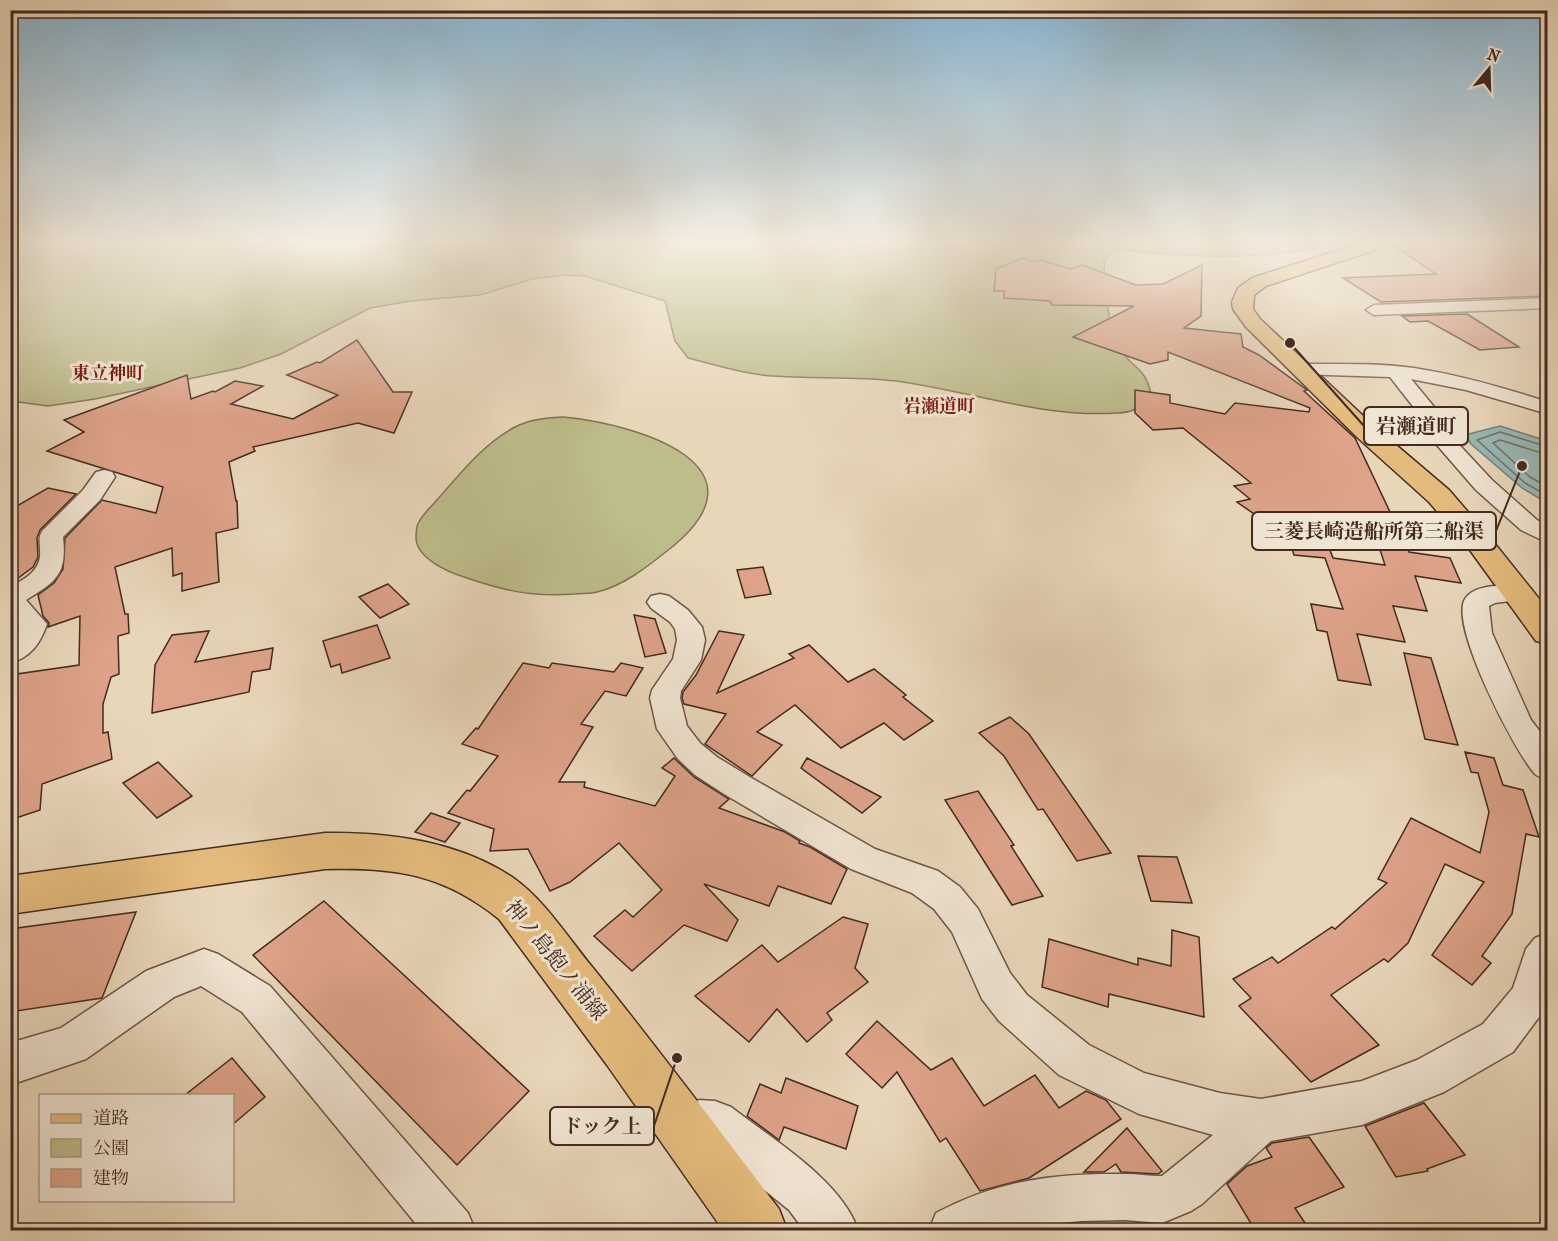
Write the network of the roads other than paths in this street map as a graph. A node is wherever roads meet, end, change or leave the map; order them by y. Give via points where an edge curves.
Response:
1 (1243, 300) edge
2 (1548, 303) edge
3 (1374, 310) dead end
4 (1304, 370) junction
5 (1396, 373) junction
6 (1548, 408) edge
7 (104, 477) dead end
8 (1548, 536) edge
9 (1516, 593) junction
10 (660, 602) dead end
11 (1548, 633) edge
12 (10, 654) edge
13 (1548, 767) edge
14 (10, 895) edge
15 (1548, 950) edge
16 (10, 1064) edge
17 (1261, 1121) junction
18 (685, 1131) junction
19 (451, 1230) edge
20 (758, 1230) edge
21 (834, 1230) edge
22 (953, 1230) edge

1 - 4 main road via 1243,309 1253,324
2 - 3 street
4 - 5 street
4 - 9 main road via 1366,433 1439,496
5 - 6 street via 1438,379
5 - 8 street via 1428,412 1443,440 1484,485 1529,525
7 - 12 street via 94,494 51,536 53,557 47,572 12,598 19,612 33,624 27,641
9 - 11 main road
9 - 13 street via 1489,595 1476,602 1478,633 1518,725
10 - 17 street via 688,627 691,640 687,660 667,690 666,708 679,740 706,766 863,859 925,882 947,898 965,921 996,986 1013,1008 1074,1060 1140,1093
14 - 18 main road, 神ノ島飽ノ浦線 via 325,851 370,850 431,861 482,880 515,905
15 - 17 street via 1540,961 1532,995 1498,1038 1429,1077 1362,1103
16 - 19 street via 71,1045 160,984 204,967 256,999
17 - 22 street via 1182,1191 1166,1199 1040,1201 1000,1209
18 - 20 main road, 神ノ島飽ノ浦線
18 - 21 street via 699,1122 715,1123 805,1194

